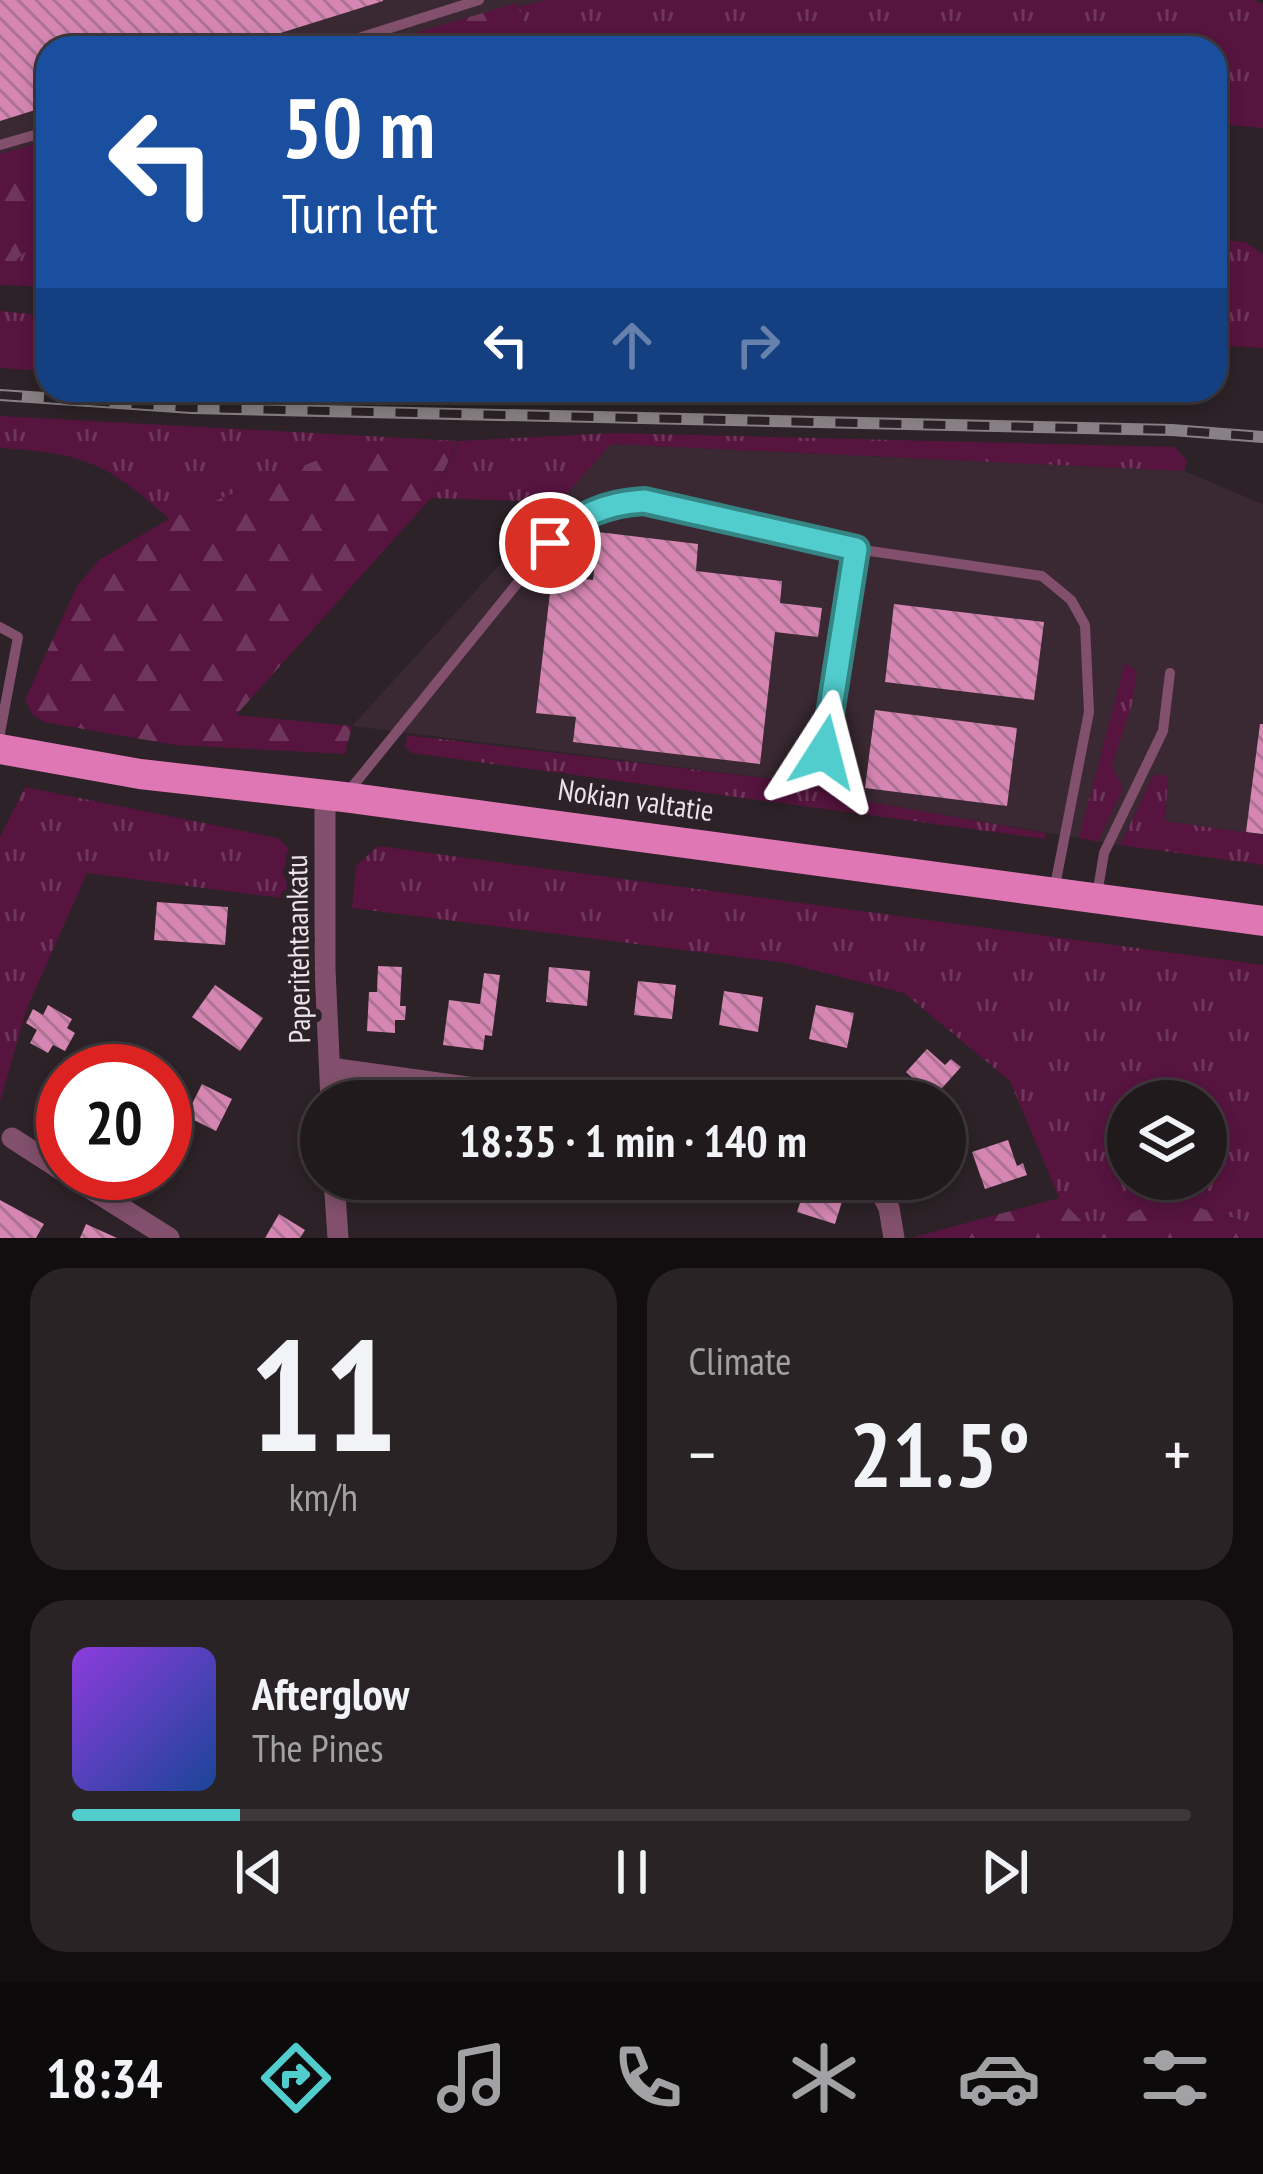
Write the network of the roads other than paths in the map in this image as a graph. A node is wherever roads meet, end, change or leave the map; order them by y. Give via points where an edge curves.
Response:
1 (479, 0) edge
2 (365, 36) edge
3 (36, 134) edge
4 (0, 145) edge
5 (856, 549) junction
6 (0, 627) edge
7 (1170, 673) dead end
8 (0, 733) edge
9 (0, 749) edge
10 (824, 752) dead end
11 (335, 796) junction
12 (1054, 892) junction
13 (1096, 898) junction
14 (1263, 921) edge
15 (330, 1068) junction
16 (330, 1080) edge
17 (417, 1080) edge
18 (11, 1138) dead end
19 (36, 1154) edge
20 (109, 1200) edge
21 (335, 1200) edge
22 (886, 1200) edge
23 (169, 1238) edge
24 (338, 1238) edge
25 (895, 1238) edge

1 - 2 lane
3 - 4 lane
5 - 10 lane
5 - 11 lane via 644,501 593,511 550,543
5 - 12 lane via 1042,576 1071,600 1085,625 1089,712
6 - 8 lane via 18,638
7 - 13 lane via 1163,731 1104,853
9 - 11 main road, Nokian valtatie
11 - 12 main road, Nokian valtatie
11 - 15 street, Paperitehtaankatu
12 - 13 main road, Nokian valtatie
13 - 14 main road, Nokian valtatie
15 - 16 street, Paperitehtaankatu
15 - 17 street
18 - 19 street
20 - 23 street
21 - 24 street
22 - 25 street

